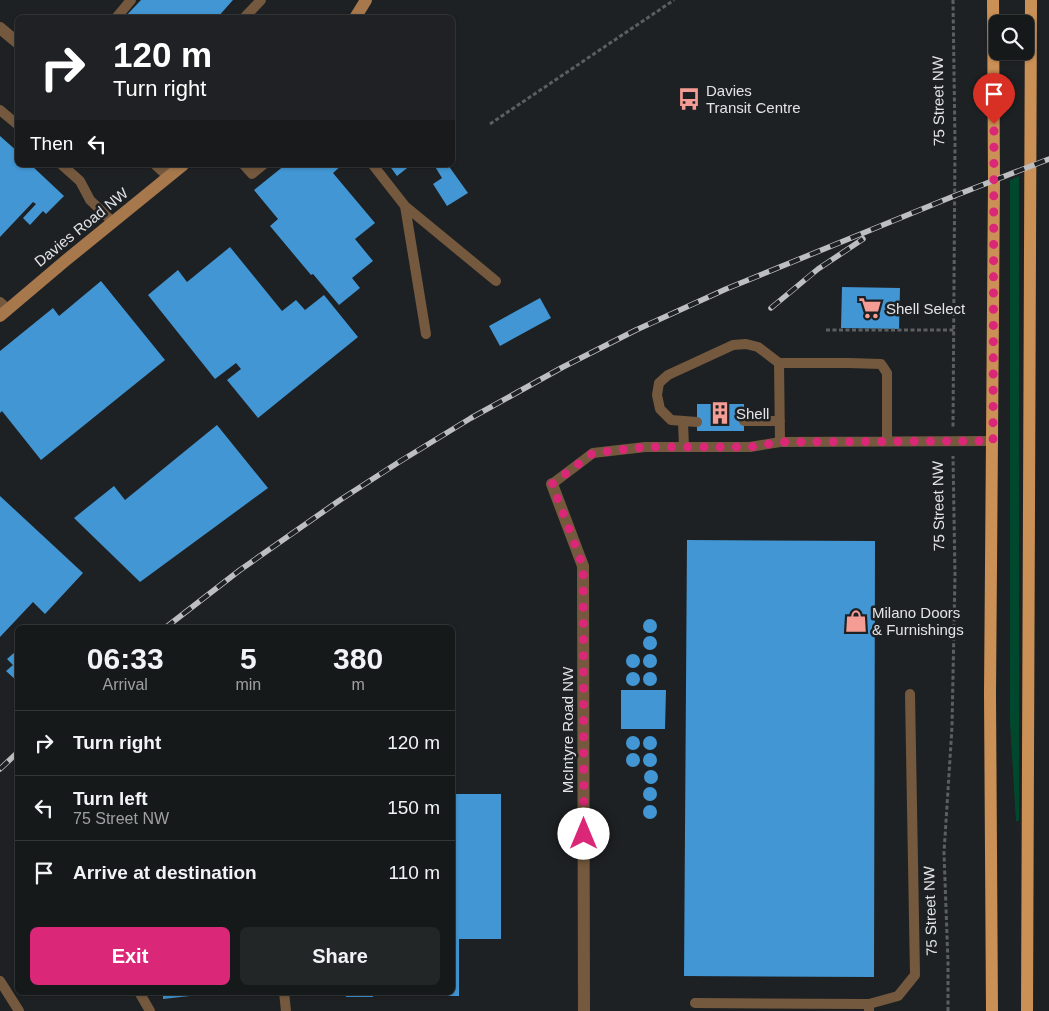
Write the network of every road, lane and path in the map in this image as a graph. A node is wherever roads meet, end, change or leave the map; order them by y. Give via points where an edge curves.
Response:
1 (131, 0) edge
2 (261, 0) edge
3 (366, 0) edge
4 (674, 0) edge
5 (953, 0) edge
6 (993, 0) edge
7 (1031, 0) edge
8 (118, 15) edge
9 (247, 15) edge
10 (356, 15) edge
11 (2, 32) edge
12 (15, 41) edge
13 (0, 110) edge
14 (15, 122) edge
15 (490, 124) dead end
16 (64, 167) edge
17 (159, 167) edge
18 (180, 167) edge
19 (246, 167) edge
20 (261, 167) edge
21 (375, 167) edge
22 (169, 176) junction
23 (406, 206) junction
24 (113, 222) junction
25 (496, 281) dead end
26 (3, 309) edge
27 (826, 330) dead end
28 (955, 330) junction
29 (426, 334) dead end
30 (779, 363) junction
31 (744, 421) dead end
32 (780, 421) junction
33 (684, 422) junction
34 (697, 422) dead end
35 (888, 441) junction
36 (953, 441) junction
37 (993, 441) junction
38 (780, 442) junction
39 (684, 447) junction
40 (552, 484) joint
41 (910, 694) dead end
42 (0, 982) edge
43 (141, 995) edge
44 (284, 995) edge
45 (695, 1003) dead end
46 (869, 1008) edge
47 (18, 1011) edge
48 (150, 1011) edge
49 (286, 1011) edge
50 (584, 1011) edge
51 (948, 1011) edge
52 (992, 1011) edge
53 (1027, 1011) edge

1 - 8 lane
2 - 9 lane
3 - 10 street
4 - 15 path
5 - 28 path, 75 Street NW
6 - 37 main road
7 - 53 main road
11 - 12 street
13 - 14 lane
16 - 24 lane via 80,181 90,200
17 - 22 street
18 - 22 street, Davies Road NW
19 - 20 lane via 252,174
21 - 23 lane
22 - 24 street, Davies Road NW
23 - 25 lane
23 - 29 lane
24 - 26 street, Davies Road NW
27 - 28 path
28 - 36 path, 75 Street NW
30 - 32 lane
30 - 33 lane via 758,347 733,345 668,374 659,383 660,409 671,420
30 - 35 lane via 881,364 887,373
31 - 32 lane
32 - 38 lane
33 - 34 lane
33 - 39 lane
35 - 36 lane
35 - 38 lane
36 - 37 lane
36 - 51 path, 75 Street NW via 952,727 944,853
37 - 52 main road via 990,694
38 - 39 lane via 750,447
39 - 40 lane via 645,447 593,453
40 - 50 street, McIntyre Road NW via 583,566
41 - 46 lane via 914,976 898,996
42 - 47 lane
43 - 48 lane
44 - 49 lane
45 - 46 lane

